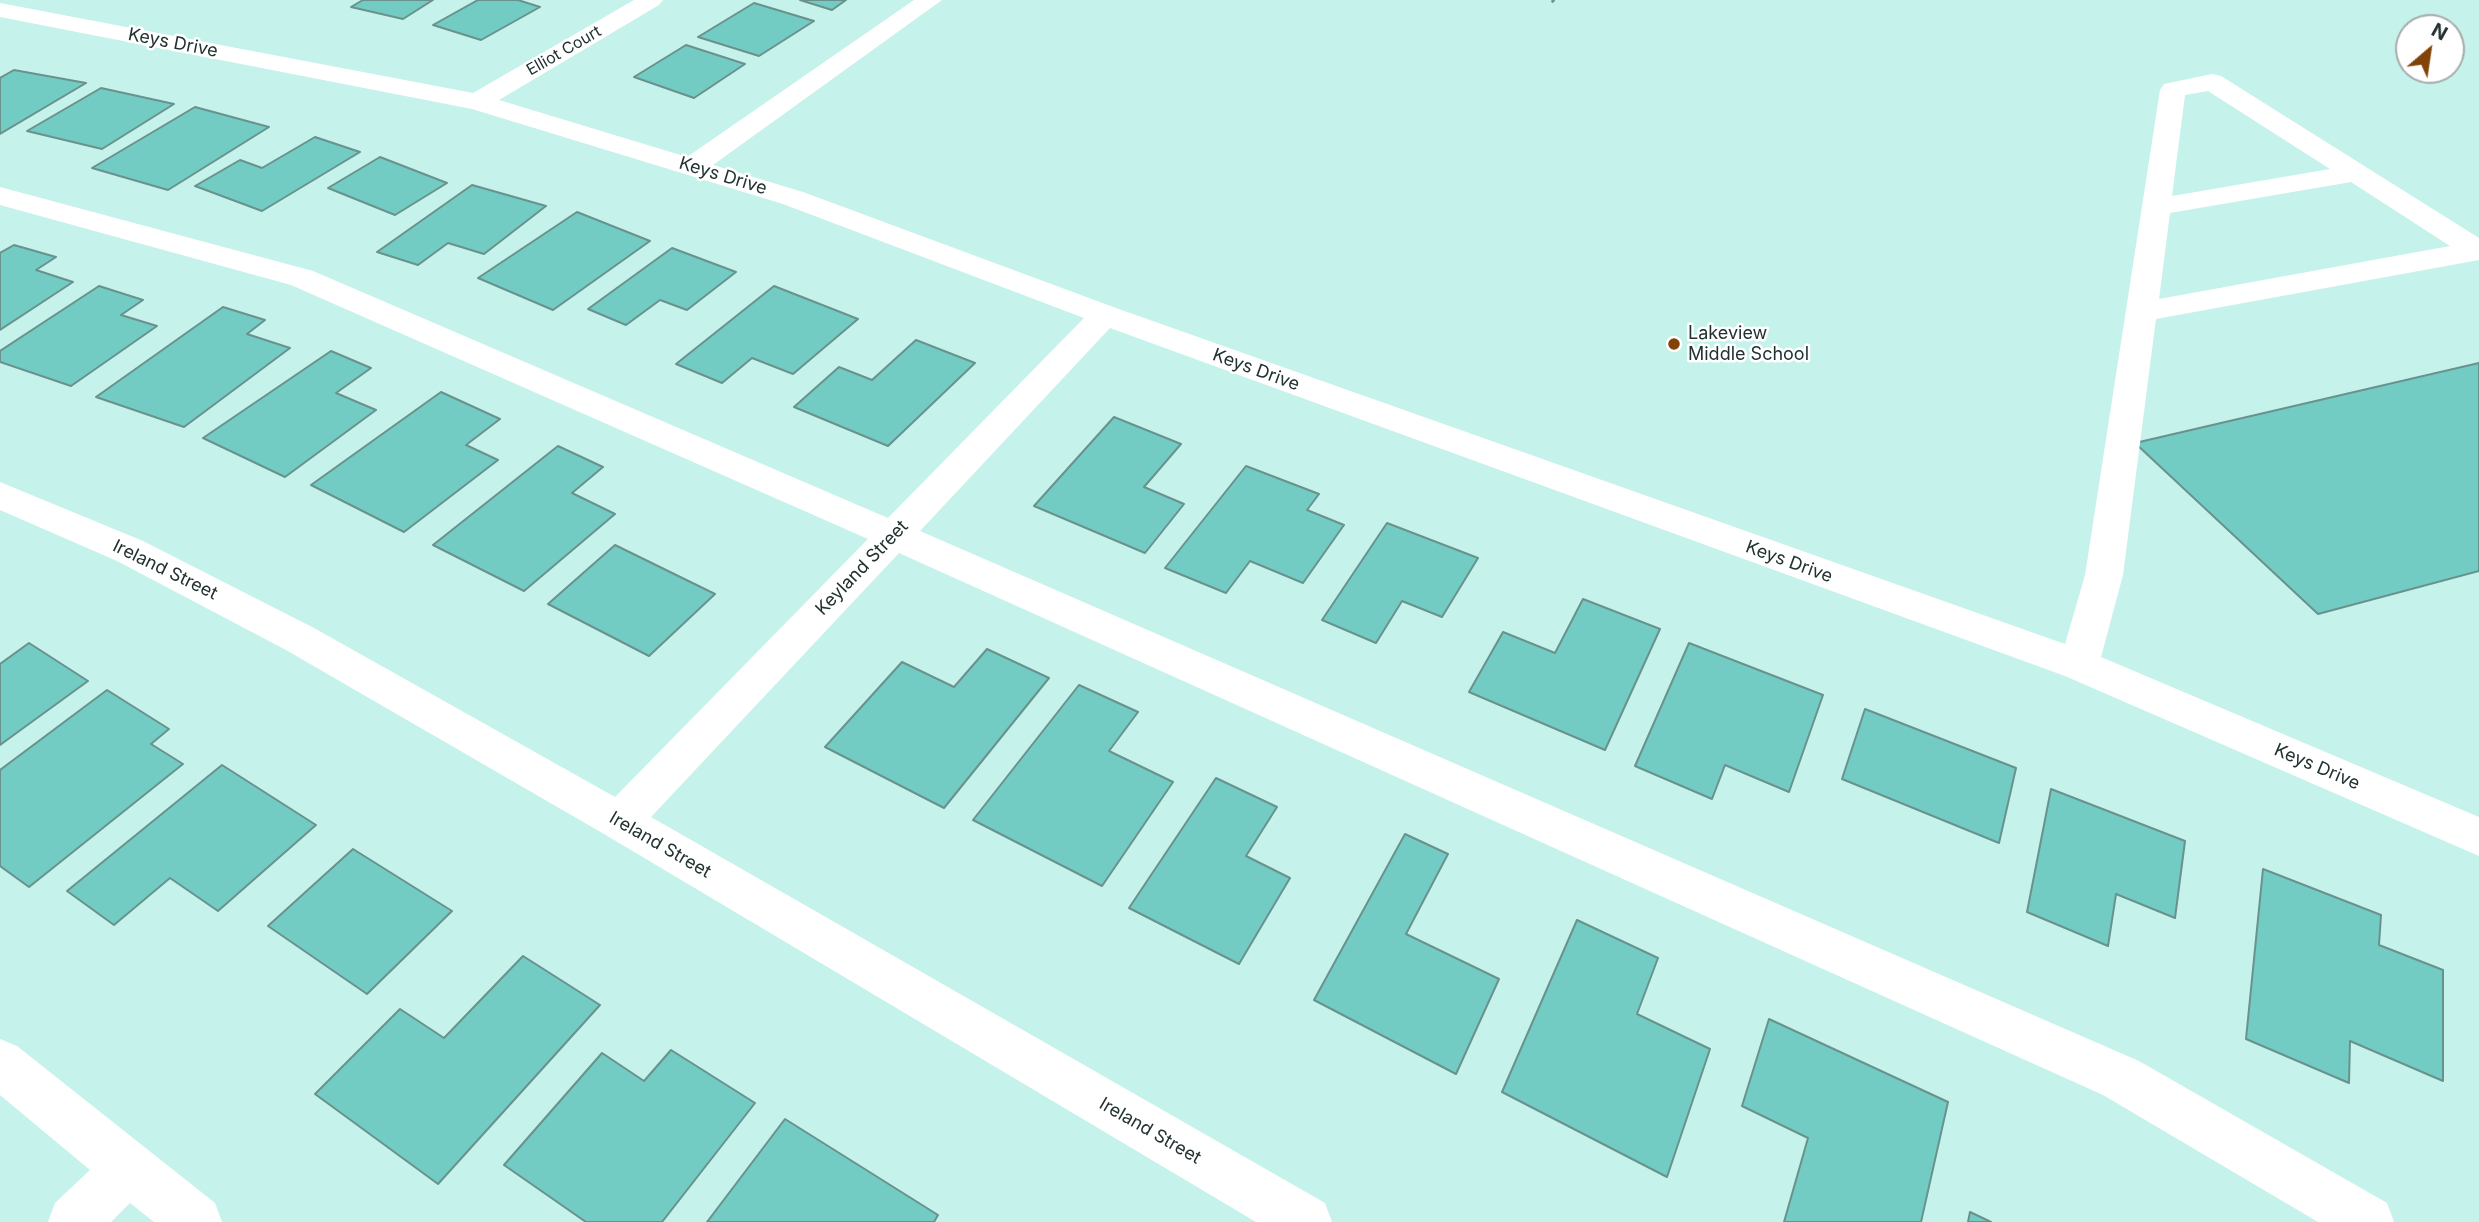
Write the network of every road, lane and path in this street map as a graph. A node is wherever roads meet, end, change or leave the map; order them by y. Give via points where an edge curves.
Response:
1 (651, 0) edge
2 (930, 0) edge
3 (0, 10) edge
4 (477, 102) junction
5 (691, 167) junction
6 (2357, 173) junction
7 (0, 196) edge
8 (2156, 207) junction
9 (2478, 250) edge
10 (2141, 312) junction
11 (1105, 316) junction
12 (0, 495) edge
13 (894, 534) junction
14 (2078, 665) junction
15 (619, 821) junction
16 (2479, 837) edge
17 (0, 1063) edge
18 (128, 1169) junction
19 (74, 1222) edge
20 (196, 1222) edge
21 (1306, 1222) edge
22 (2368, 1222) edge

1 - 4 street, Elliot Court
2 - 5 street
3 - 4 street, Keys Drive
4 - 5 street, Keys Drive
5 - 11 street, Keys Drive via 793,198
6 - 8 street
6 - 8 street via 2212,82 2174,90
6 - 9 street
7 - 13 street via 302,278
8 - 10 street
9 - 10 street
10 - 14 street via 2104,575
11 - 13 street, Keyland Street
11 - 14 street, Keys Drive
12 - 15 street, Ireland Street via 130,551 300,639
13 - 15 street, Keyland Street
13 - 22 street via 2121,1078
14 - 16 street, Keys Drive
15 - 21 street, Ireland Street
17 - 18 street
18 - 19 street
18 - 20 street

